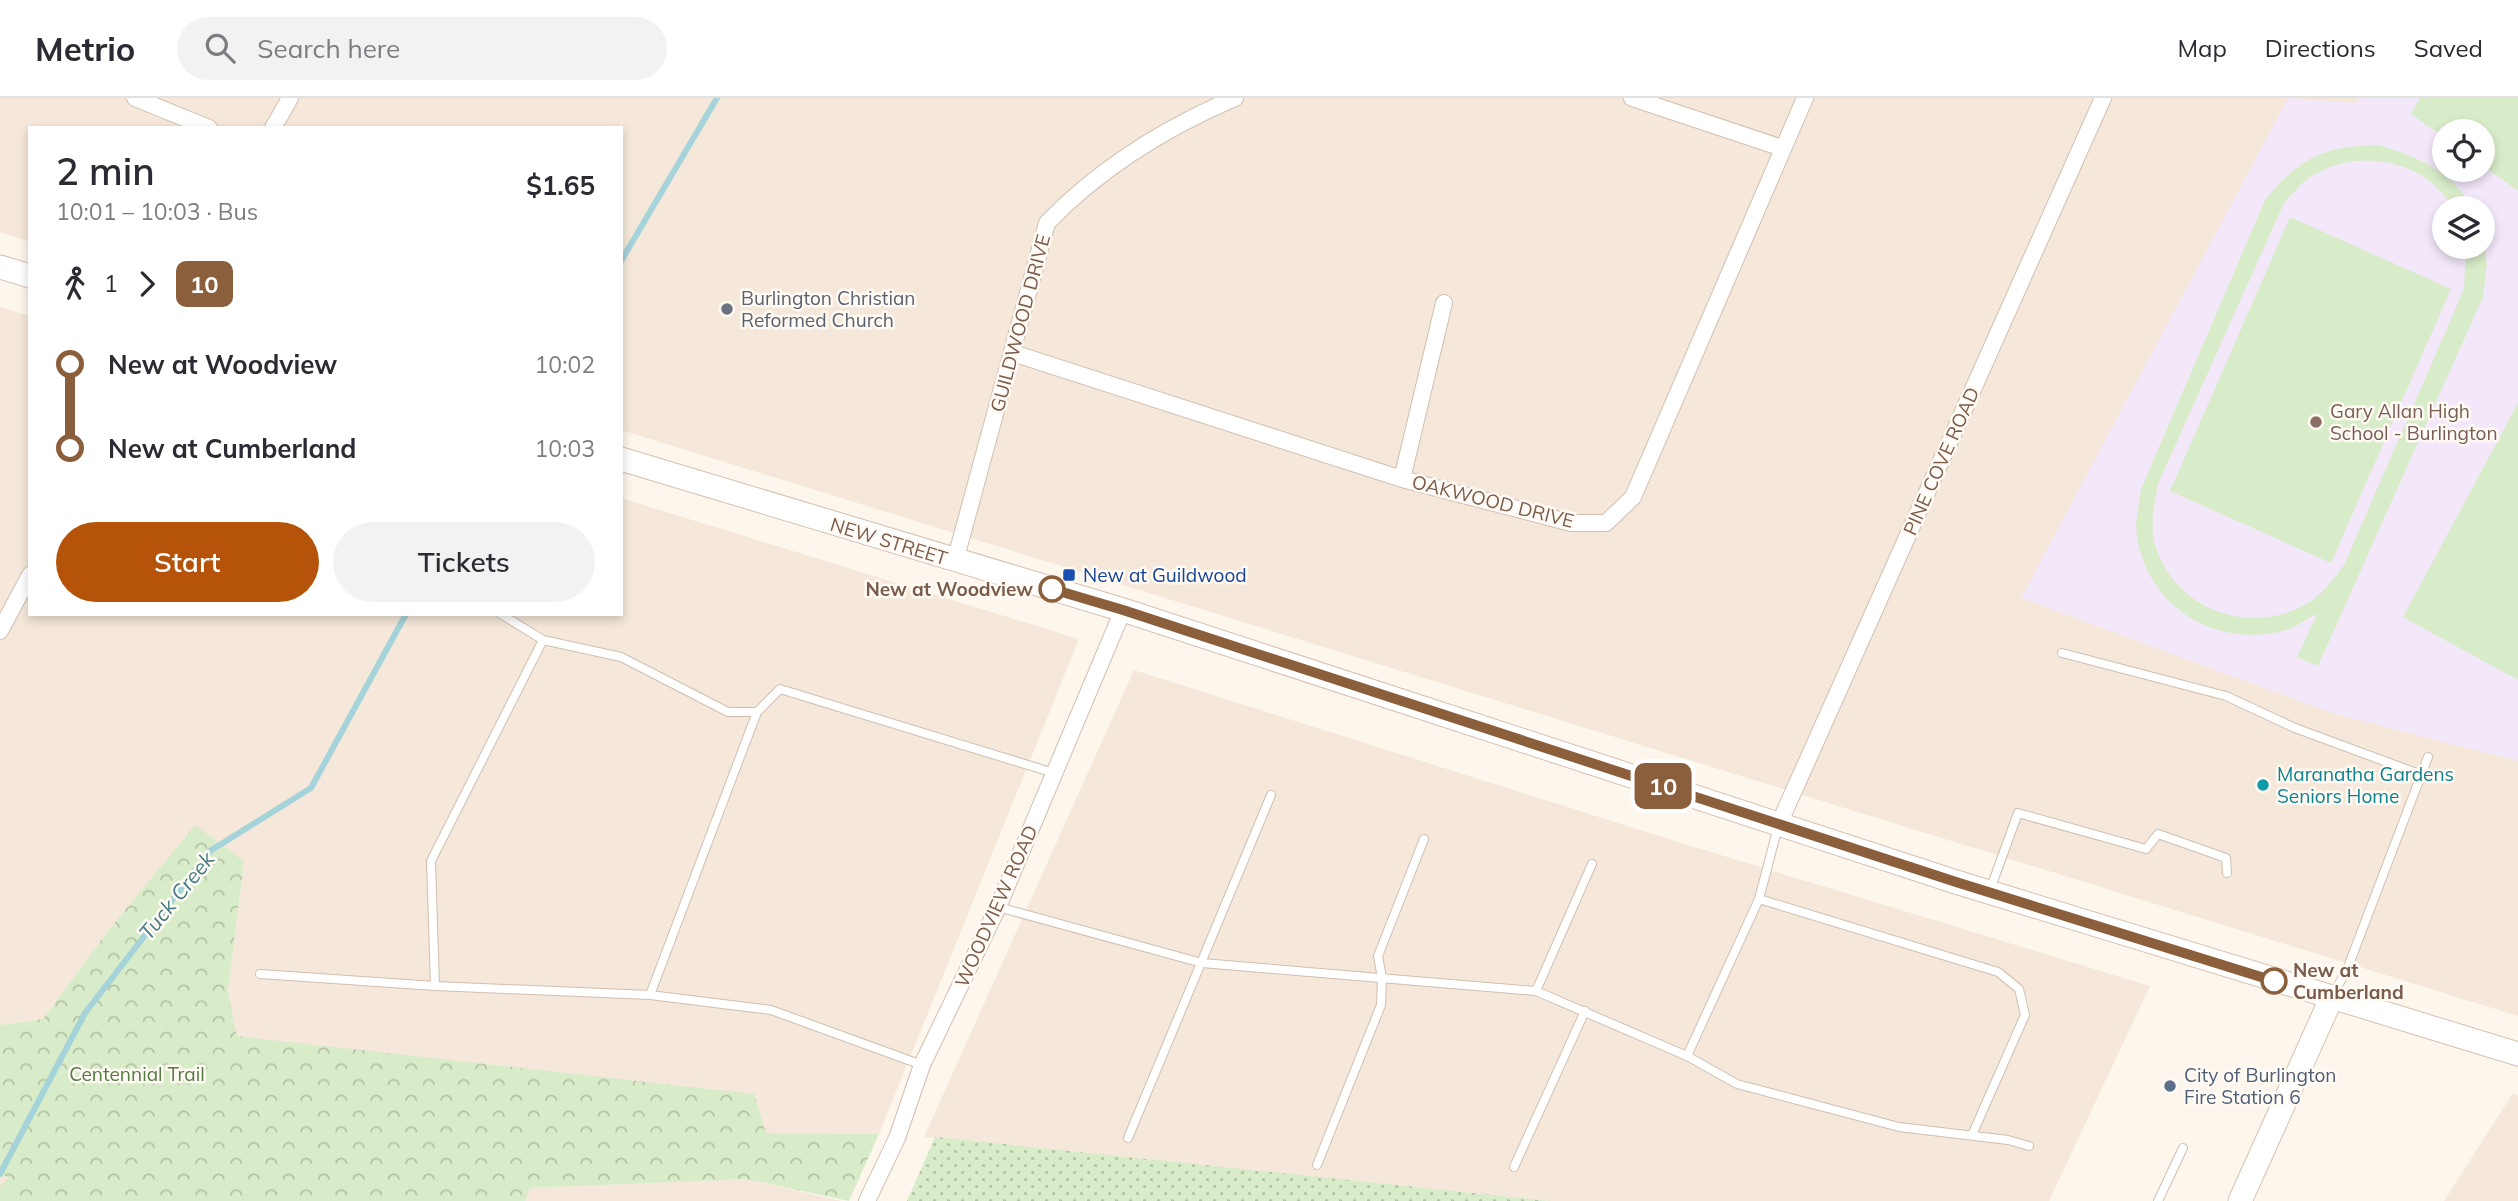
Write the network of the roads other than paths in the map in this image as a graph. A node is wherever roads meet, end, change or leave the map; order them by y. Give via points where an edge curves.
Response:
1 (135, 98) edge
2 (290, 98) edge
3 (1235, 98) edge
4 (1632, 98) edge
5 (1805, 98) edge
6 (2103, 98) edge
7 (1199, 105) edge
8 (204, 126) edge
9 (274, 126) edge
10 (1782, 148) junction
11 (0, 267) edge
12 (28, 275) edge
13 (1444, 303) dead end
14 (1013, 353) junction
15 (623, 460) edge
16 (1402, 479) junction
17 (955, 561) junction
18 (28, 579) edge
19 (1123, 610) junction
20 (504, 616) edge
21 (0, 631) edge
22 (543, 640) junction
23 (2062, 653) dead end
24 (757, 712) junction
25 (2428, 757) dead end
26 (1054, 773) junction
27 (2422, 775) junction
28 (1271, 795) dead end
29 (1779, 824) junction
30 (1424, 839) dead end
31 (1592, 864) dead end
32 (2227, 873) dead end
33 (1989, 893) junction
34 (1759, 900) junction
35 (998, 907) junction
36 (1202, 963) junction
37 (260, 974) dead end
38 (1382, 978) junction
39 (435, 986) junction
40 (1536, 990) junction
41 (650, 995) junction
42 (2331, 999) junction
43 (1585, 1011) junction
44 (2518, 1054) edge
45 (1687, 1056) junction
46 (922, 1065) junction
47 (1972, 1135) junction
48 (1128, 1138) dead end
49 (2029, 1146) dead end
50 (2183, 1149) dead end
51 (1317, 1166) dead end
52 (1514, 1167) dead end
53 (867, 1201) edge
54 (2158, 1201) edge
55 (2240, 1201) edge

1 - 8 street
2 - 9 street
3 - 7 street, GUILDWOOD DRIVE
4 - 10 street
5 - 10 street, OAKWOOD DRIVE
6 - 29 street, PINE COVE ROAD
7 - 14 street, GUILDWOOD DRIVE via 1118,160 1047,223
10 - 16 street, OAKWOOD DRIVE via 1633,496 1606,523 1570,523
11 - 12 main road
13 - 16 street
14 - 16 street, OAKWOOD DRIVE
14 - 17 street, GUILDWOOD DRIVE
15 - 17 main road, NEW STREET
17 - 19 main road, NEW STREET
18 - 21 street
19 - 26 street, WOODVIEW ROAD
19 - 29 main road, NEW STREET
20 - 22 lane
22 - 24 lane via 621,657 728,712
22 - 39 lane via 431,861
23 - 27 lane via 2226,696 2295,728
24 - 26 lane via 780,689
24 - 41 lane
25 - 27 lane
26 - 35 street, WOODVIEW ROAD
27 - 42 lane via 2348,967
28 - 36 lane
29 - 33 main road, NEW STREET
29 - 34 lane
30 - 38 lane via 1378,956
31 - 40 lane
32 - 33 lane via 2226,858 2158,834 2146,849 2018,813
33 - 42 main road, NEW STREET
34 - 45 lane
34 - 47 lane via 1997,972 2019,989 2025,1015
35 - 36 lane
35 - 46 street, WOODVIEW ROAD
36 - 38 lane
36 - 48 lane
37 - 39 lane
38 - 40 lane
38 - 51 lane via 1381,1004
39 - 41 lane
40 - 43 lane
41 - 46 lane via 771,1010
42 - 44 main road, NEW STREET
42 - 55 main road
43 - 45 lane
43 - 52 lane
45 - 47 lane via 1737,1084 1812,1106 1899,1127
46 - 53 street, WOODVIEW ROAD via 897,1138
47 - 49 lane
50 - 54 lane

